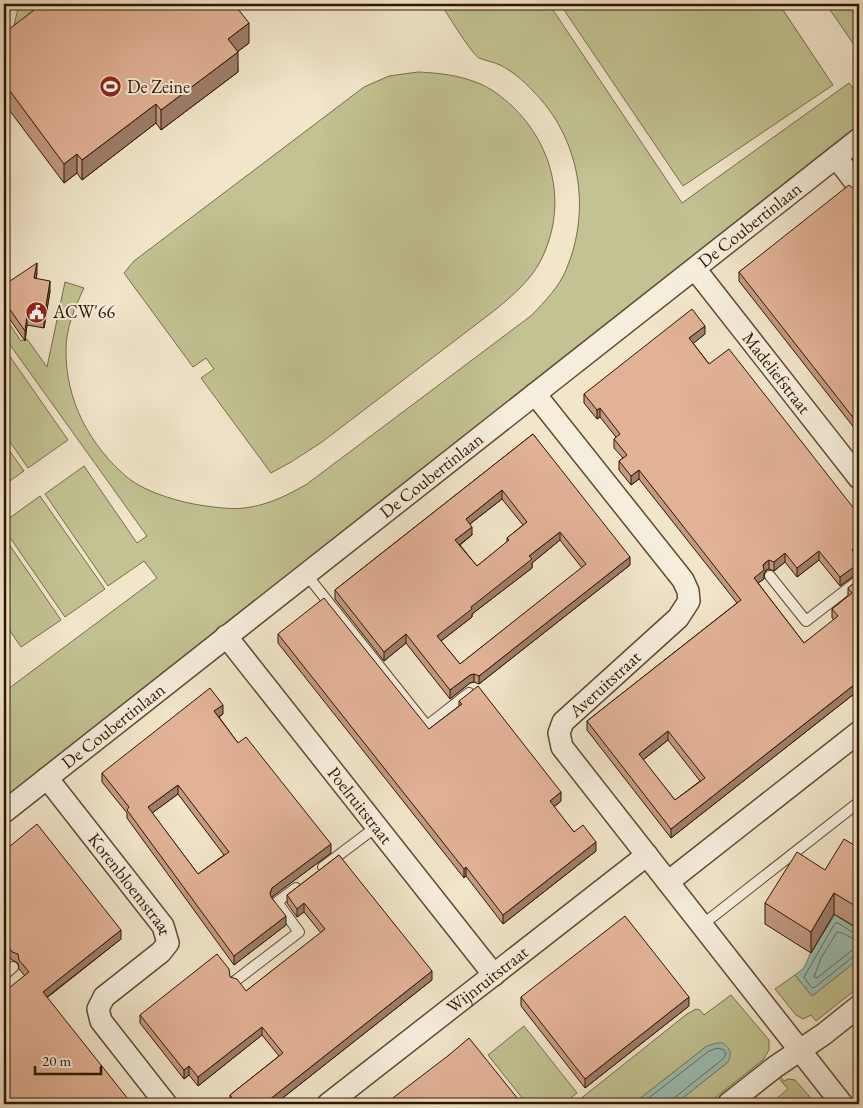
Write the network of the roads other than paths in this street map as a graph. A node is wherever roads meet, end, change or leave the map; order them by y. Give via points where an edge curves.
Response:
1 (859, 139) edge
2 (836, 157) junction
3 (859, 186) edge
4 (695, 269) junction
5 (535, 394) junction
6 (859, 478) edge
7 (306, 574) junction
8 (770, 576) dead end
9 (859, 580) edge
10 (226, 636) junction
11 (474, 690) edge
12 (859, 732) edge
13 (47, 778) junction
14 (859, 802) edge
15 (4, 812) edge
16 (376, 827) junction
17 (647, 855) junction
18 (668, 882) junction
19 (702, 925) junction
20 (14, 967) dead end
21 (4, 974) edge
22 (494, 975) junction
23 (235, 981) edge
24 (859, 1006) edge
25 (800, 1050) junction
26 (166, 1104) edge
27 (328, 1104) edge
28 (728, 1104) edge
29 (842, 1104) edge

1 - 2 street, De Coubertinlaan
2 - 3 street
2 - 4 street, De Coubertinlaan
4 - 5 street, De Coubertinlaan
4 - 6 street, Madeliefstraat
5 - 7 street, De Coubertinlaan
5 - 17 street, Averuitstraat via 683,580 688,591 689,601 678,618 563,722 559,733 562,747
7 - 10 street, De Coubertinlaan
7 - 11 lane via 427,726
8 - 9 lane via 806,621
10 - 13 street, De Coubertinlaan
10 - 16 street, Poelruitstraat
12 - 18 street
13 - 15 street, De Coubertinlaan
13 - 26 street, Korenbloemstraat via 166,934 168,943 161,952 104,997 98,1009 101,1021
14 - 19 lane
16 - 22 street, Poelruitstraat
16 - 23 lane via 277,902 300,932
17 - 18 street, Averuitstraat
17 - 22 street, Wijnruitstraat
18 - 19 street, Averuitstraat
19 - 25 street, Averuitstraat
20 - 21 lane
22 - 27 street, Wijnruitstraat
24 - 25 street
25 - 28 street
25 - 29 street, Averuitstraat

